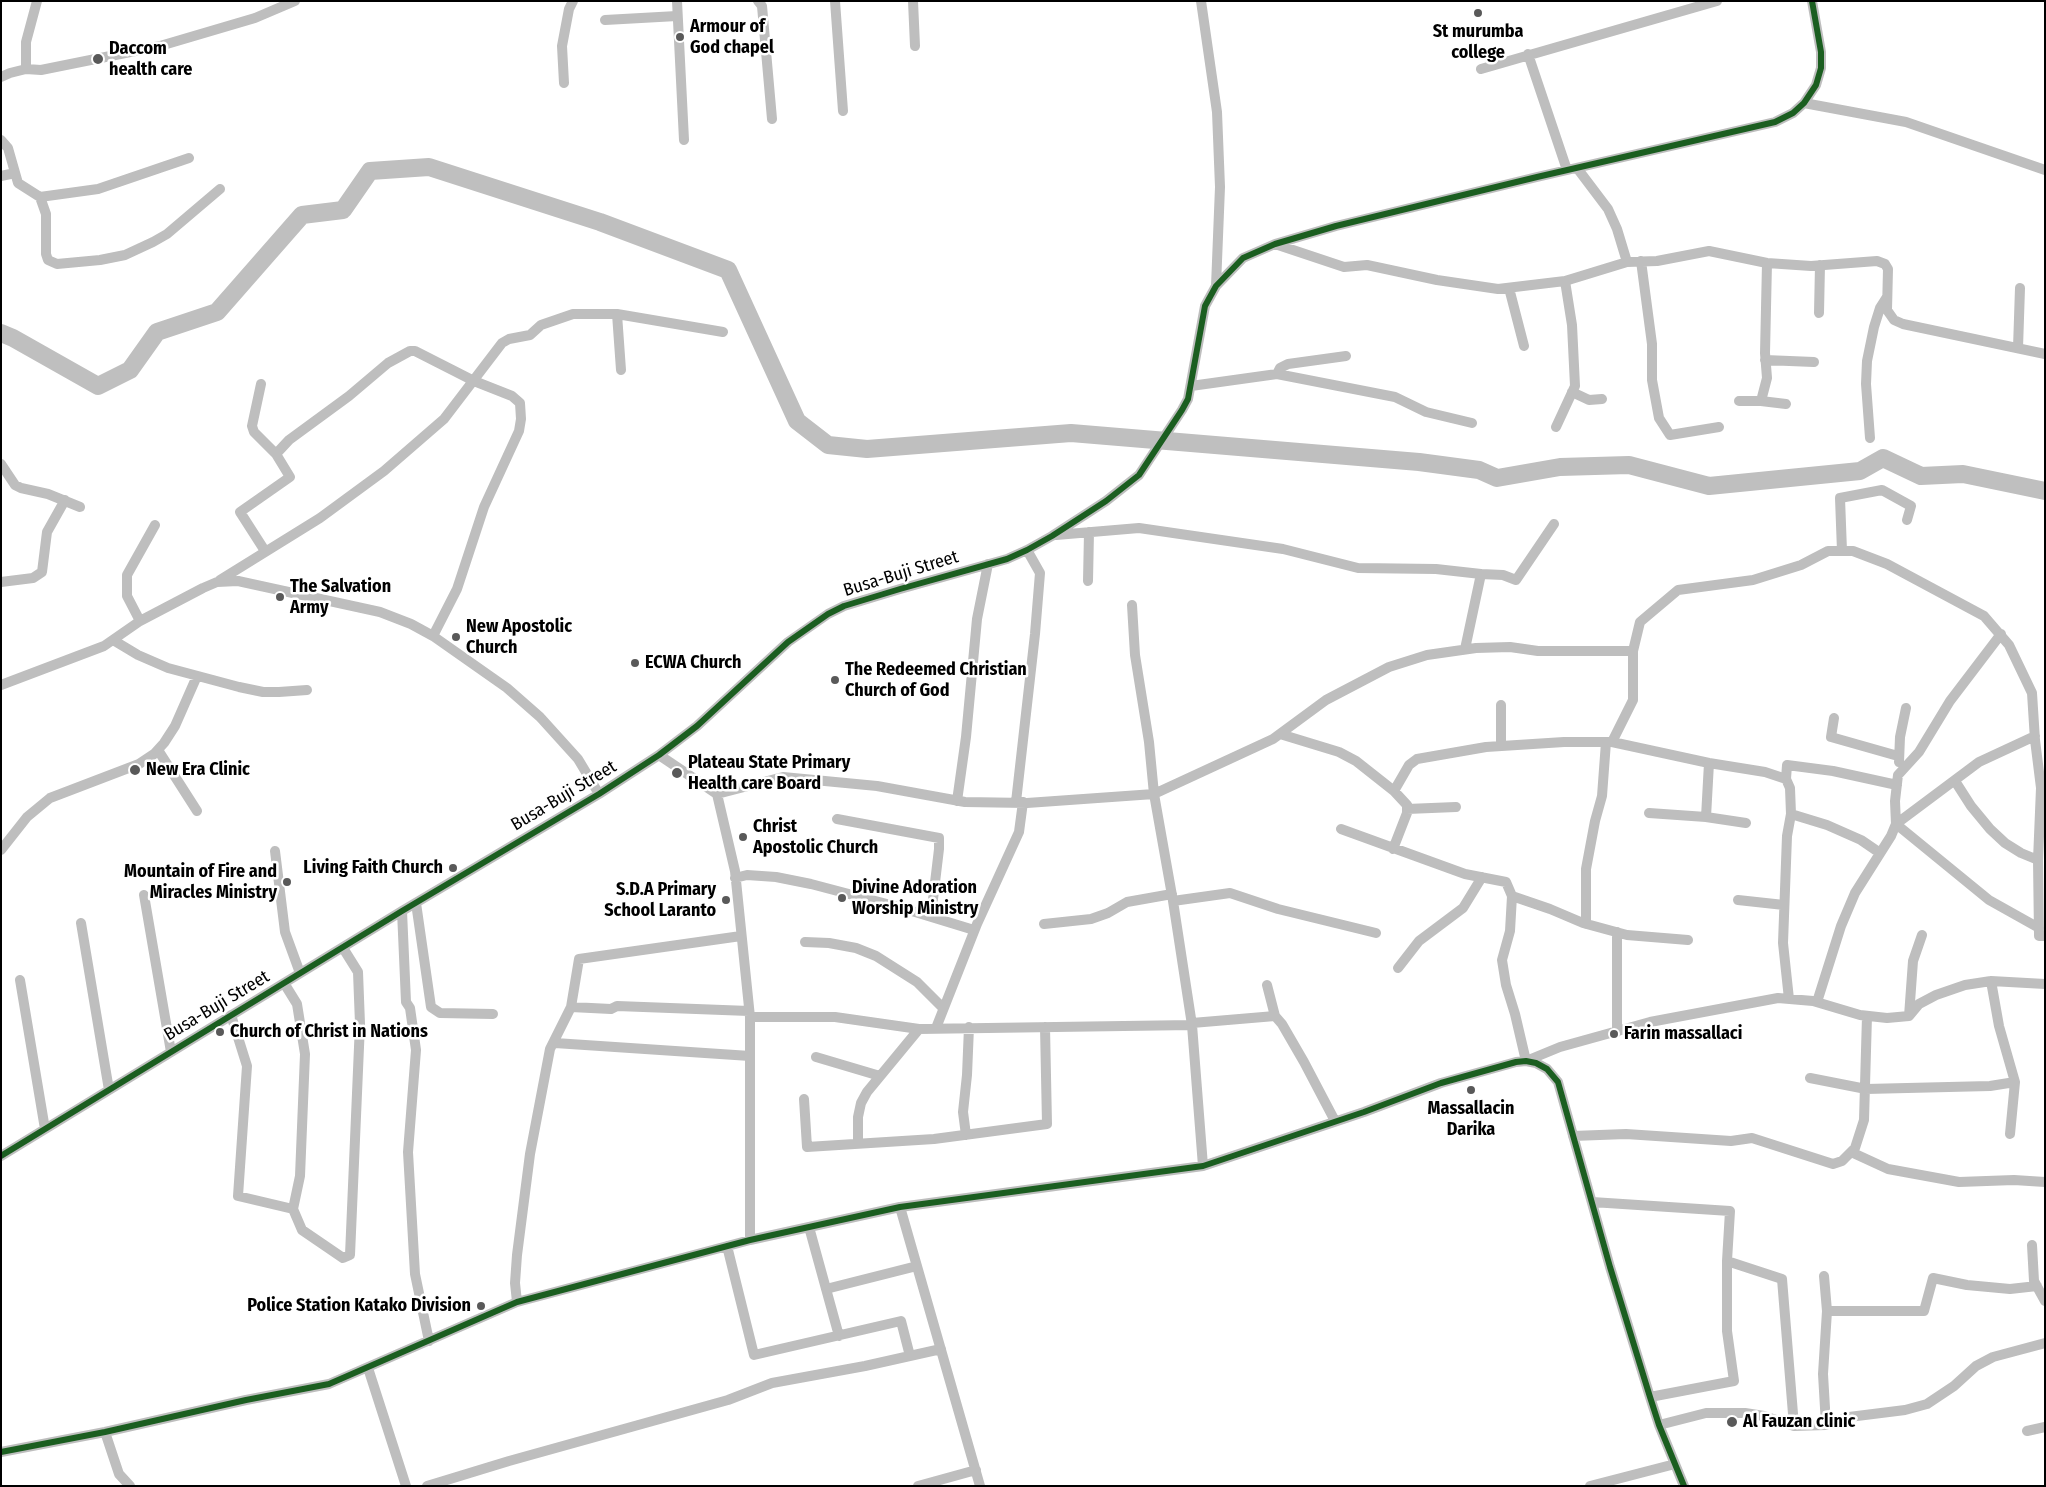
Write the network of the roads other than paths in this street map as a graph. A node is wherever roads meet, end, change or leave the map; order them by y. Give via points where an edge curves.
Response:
1 (37, 1) edge
2 (295, 1) edge
3 (573, 1) edge
4 (677, 1) edge
5 (758, 1) edge
6 (835, 1) edge
7 (913, 1) edge
8 (1201, 1) edge
9 (1717, 1) edge
10 (1812, 1) edge
11 (677, 16) junction
12 (604, 20) dead end
13 (915, 46) dead end
14 (1528, 54) junction
15 (1481, 68) dead end
16 (26, 69) junction
17 (1, 77) edge
18 (564, 83) dead end
19 (1804, 103) junction
20 (843, 111) dead end
21 (772, 118) dead end
22 (1, 140) edge
23 (684, 140) dead end
24 (189, 158) dead end
25 (1572, 169) junction
26 (2045, 170) edge
27 (15, 173) junction
28 (1, 176) edge
29 (220, 189) dead end
30 (40, 197) junction
31 (1275, 244) junction
32 (1641, 261) junction
33 (1627, 262) junction
34 (1768, 263) junction
35 (1820, 265) junction
36 (1565, 281) junction
37 (1216, 286) junction
38 (1509, 288) junction
39 (2020, 288) dead end
40 (1887, 296) junction
41 (1819, 313) dead end
42 (617, 314) junction
43 (723, 332) dead end
44 (1524, 346) dead end
45 (2018, 348) junction
46 (2045, 354) edge
47 (1346, 356) dead end
48 (1765, 360) junction
49 (1814, 362) dead end
50 (620, 370) dead end
51 (1277, 374) junction
52 (474, 381) junction
53 (261, 384) dead end
54 (1191, 386) junction
55 (1572, 392) junction
56 (1602, 398) dead end
57 (1739, 401) dead end
58 (1761, 401) junction
59 (1786, 404) dead end
60 (1472, 423) dead end
61 (1556, 427) dead end
62 (1719, 427) dead end
63 (1870, 438) dead end
64 (276, 454) junction
65 (1, 464) edge
66 (65, 500) junction
67 (80, 506) dead end
68 (1907, 520) dead end
69 (1554, 524) dead end
70 (155, 525) dead end
71 (1089, 532) junction
72 (1052, 536) junction
73 (1027, 550) junction
74 (1842, 551) junction
75 (265, 552) junction
76 (988, 564) junction
77 (1481, 574) junction
78 (1088, 581) dead end
79 (1, 582) edge
80 (217, 582) junction
81 (1132, 605) dead end
82 (140, 621) junction
83 (2001, 634) junction
84 (433, 636) junction
85 (114, 640) junction
86 (1465, 650) junction
87 (1633, 651) junction
88 (197, 676) junction
89 (1, 685) edge
90 (307, 690) dead end
91 (1501, 705) dead end
92 (1906, 708) dead end
93 (1834, 718) dead end
94 (1280, 734) junction
95 (2035, 736) junction
96 (1609, 742) junction
97 (1501, 746) junction
98 (158, 750) junction
99 (659, 755) junction
100 (1898, 756) junction
101 (1709, 763) junction
102 (1901, 770) junction
103 (1786, 779) junction
104 (1954, 781) junction
105 (1897, 785) junction
106 (2043, 788) edge
107 (1394, 791) junction
108 (600, 794) junction
109 (717, 794) junction
110 (1154, 794) junction
111 (957, 801) junction
112 (1020, 802) junction
113 (1456, 808) dead end
114 (1407, 809) junction
115 (197, 811) dead end
116 (1649, 813) dead end
117 (1791, 814) junction
118 (1706, 817) junction
119 (837, 819) dead end
120 (1746, 823) dead end
121 (1896, 824) junction
122 (1341, 828) dead end
123 (1393, 849) junction
124 (1, 850) edge
125 (275, 851) dead end
126 (1880, 853) junction
127 (2038, 860) junction
128 (1482, 877) junction
129 (735, 878) junction
130 (2042, 881) edge
131 (144, 895) dead end
132 (1512, 896) junction
133 (1173, 898) junction
134 (1738, 900) dead end
135 (416, 903) junction
136 (1784, 905) junction
137 (402, 911) junction
138 (931, 916) junction
139 (81, 923) dead end
140 (1044, 924) dead end
141 (1586, 924) junction
142 (974, 930) junction
143 (1617, 932) junction
144 (2042, 932) edge
145 (1376, 933) dead end
146 (1922, 935) dead end
147 (741, 936) junction
148 (1688, 940) dead end
149 (805, 942) dead end
150 (342, 948) junction
151 (1398, 968) dead end
152 (300, 973) junction
153 (20, 980) dead end
154 (1991, 981) junction
155 (284, 983) junction
156 (2045, 984) edge
157 (1266, 985) dead end
158 (1789, 999) junction
159 (1817, 1002) junction
160 (571, 1007) junction
161 (943, 1008) junction
162 (493, 1014) dead end
163 (750, 1014) junction
164 (231, 1015) junction
165 (1275, 1016) junction
166 (1867, 1016) junction
167 (1909, 1016) junction
168 (1192, 1024) junction
169 (969, 1027) junction
170 (1046, 1027) junction
171 (936, 1028) junction
172 (919, 1029) junction
173 (1617, 1032) junction
174 (554, 1043) junction
175 (172, 1052) junction
176 (750, 1056) junction
177 (816, 1057) dead end
178 (1526, 1061) junction
179 (880, 1076) junction
180 (1810, 1078) dead end
181 (2015, 1082) junction
182 (1866, 1088) junction
183 (109, 1090) junction
184 (804, 1099) dead end
185 (1336, 1121) junction
186 (45, 1129) junction
187 (2010, 1134) dead end
188 (966, 1135) junction
189 (1574, 1136) junction
190 (858, 1143) junction
191 (1851, 1152) junction
192 (1, 1156) edge
193 (1203, 1166) junction
194 (2045, 1182) edge
195 (1592, 1202) junction
196 (900, 1207) junction
197 (293, 1209) junction
198 (809, 1227) junction
199 (750, 1240) junction
200 (727, 1246) junction
201 (2032, 1246) dead end
202 (1727, 1261) junction
203 (917, 1266) junction
204 (1824, 1276) dead end
205 (2037, 1286) junction
206 (826, 1289) junction
207 (2045, 1301) edge
208 (517, 1302) junction
209 (1827, 1312) junction
210 (839, 1336) junction
211 (429, 1341) junction
212 (2045, 1343) edge
213 (941, 1349) junction
214 (910, 1356) junction
215 (368, 1368) junction
216 (1650, 1397) junction
217 (1659, 1425) junction
218 (1826, 1425) junction
219 (1794, 1426) junction
220 (2045, 1427) edge
221 (2027, 1431) dead end
222 (105, 1432) junction
223 (1, 1452) edge
224 (1675, 1464) junction
225 (976, 1470) junction
226 (130, 1486) edge
227 (406, 1486) edge
228 (427, 1486) edge
229 (918, 1486) edge
230 (980, 1486) edge
231 (1590, 1486) edge
232 (1684, 1486) edge

1 - 16 street via 26,42
2 - 16 street via 255,18 160,46 41,70
3 - 18 street via 562,46
4 - 11 street
5 - 21 street via 762,6
6 - 20 street
7 - 13 street
8 - 37 street via 1217,112 1220,187
9 - 14 street
10 - 19 street via 1821,68 1816,85
11 - 12 street
11 - 23 street
14 - 15 street
14 - 25 street
16 - 17 street
19 - 25 street via 1775,122
19 - 26 street via 1906,122
22 - 27 street via 8,148
24 - 30 street via 98,188
25 - 31 street via 1336,226
25 - 33 street via 1608,209
27 - 28 street
27 - 30 street via 18,183
29 - 30 street via 154,242 125,255 57,264 48,260 46,254 46,214
31 - 37 street via 1243,258
31 - 38 street via 1344,268 1367,265 1498,290
32 - 33 street
32 - 34 street via 1709,251
32 - 62 street via 1652,344 1652,380 1659,418 1670,436
33 - 36 street
34 - 35 street
34 - 48 street
35 - 40 street via 1877,261 1885,264 1888,269
35 - 41 street
36 - 38 street
36 - 55 street via 1574,351 1575,386
37 - 54 street, Busa-Buji Street via 1202,314
38 - 44 street
39 - 45 street
40 - 45 street via 1889,315 1903,324
40 - 63 street via 1874,327 1867,361
42 - 43 street
42 - 50 street
42 - 52 street via 573,314 541,325 530,335 509,339 502,343
45 - 46 street
47 - 51 street via 1288,364
48 - 49 street
48 - 58 street via 1767,378
51 - 54 street
51 - 60 street via 1395,397 1426,412
52 - 64 street via 410,351 288,440
52 - 75 street via 444,419 384,471 320,518
52 - 84 street via 512,396 520,403 521,419 519,431 484,506 456,589
53 - 64 street via 252,426
54 - 72 street, Busa-Buji Street via 1182,410 1139,475
55 - 56 street via 1589,400
55 - 61 street
57 - 58 street
58 - 59 street
64 - 75 street via 290,477 240,512
65 - 66 street via 21,488
66 - 67 street
66 - 79 street via 47,532 42,572 33,578
68 - 74 street via 1911,506 1882,490 1840,498
69 - 77 street via 1516,580 1503,575
70 - 82 street via 127,575 127,596
71 - 72 street
71 - 77 street via 1139,528 1283,550 1358,568 1436,569
71 - 78 street
72 - 73 street, Busa-Buji Street
73 - 76 street, Busa-Buji Street
73 - 112 street via 1040,573
74 - 83 street via 1853,551 1887,564 1984,616
74 - 87 street via 1828,551 1801,565 1753,580 1678,590 1640,622
75 - 80 street
76 - 99 street, Busa-Buji Street via 900,588 828,614 788,642 697,726
76 - 111 street via 977,619
77 - 86 street
80 - 82 street
80 - 84 street via 238,580 380,612
81 - 110 street
82 - 85 street
83 - 95 street via 2032,693
83 - 102 street via 1950,701 1919,752
84 - 108 street via 506,688 540,717 578,760
85 - 88 street via 150,662
85 - 89 street
86 - 87 street via 1510,647 1538,651
86 - 94 street via 1427,655 1389,667 1326,700
87 - 96 street via 1633,700
88 - 90 street via 263,692
88 - 98 street via 175,726
91 - 97 street
92 - 100 street
93 - 100 street via 1831,737
94 - 107 street via 1339,752
94 - 110 street
95 - 104 street via 1980,762
95 - 106 street
96 - 97 street
96 - 101 street
96 - 141 street via 1602,796 1586,870
97 - 107 street via 1417,759
98 - 115 street
98 - 124 street via 139,764 50,798 27,817
99 - 108 street, Busa-Buji Street
99 - 109 street
100 - 102 street
101 - 103 street via 1765,772
101 - 118 street
102 - 105 street
103 - 105 street via 1787,765
103 - 117 street via 1790,788
104 - 121 street
104 - 127 street via 1990,829 2005,843
105 - 121 street
106 - 127 street
107 - 114 street
108 - 135 street, Busa-Buji Street
109 - 111 street via 783,777 877,786
109 - 129 street
110 - 112 street
110 - 133 street
111 - 112 street
112 - 142 street via 1019,832
113 - 114 street
114 - 123 street
116 - 118 street
117 - 126 street via 1861,840
117 - 136 street
118 - 120 street
119 - 138 street via 939,838
121 - 126 street
121 - 144 street via 1989,900
122 - 123 street
123 - 128 street
125 - 152 street via 286,932
126 - 159 street via 1844,918
127 - 130 street
128 - 132 street via 1506,882
128 - 151 street via 1463,908 1419,941
129 - 138 street via 747,875 776,877
129 - 147 street
130 - 144 street
131 - 175 street
132 - 141 street
132 - 178 street via 1510,931 1502,960
133 - 140 street via 1127,902 1091,919
133 - 145 street via 1230,893 1278,909
133 - 168 street
134 - 136 street
135 - 137 street, Busa-Buji Street
135 - 162 street via 431,1007 440,1012
136 - 158 street via 1783,943
137 - 150 street, Busa-Buji Street
137 - 211 street via 406,1002 410,1008 416,1050 408,1152 415,1274
138 - 142 street
139 - 183 street
141 - 143 street
142 - 161 street
143 - 148 street
143 - 173 street
146 - 167 street via 1913,961
147 - 160 street via 579,958
147 - 163 street
149 - 161 street via 856,948 876,956 917,982
150 - 152 street, Busa-Buji Street
150 - 197 street via 358,972 360,1024 350,1255 343,1258 302,1230
152 - 155 street, Busa-Buji Street
153 - 186 street
154 - 156 street
154 - 167 street via 1965,985 1936,995 1919,1004
154 - 181 street via 1999,1026
155 - 164 street, Busa-Buji Street
155 - 197 street via 297,1004 305,1054 300,1176
157 - 165 street
158 - 159 street
158 - 173 street via 1732,1006
159 - 166 street
160 - 163 street via 611,1009 617,1006
160 - 174 street
161 - 171 street
163 - 172 street via 835,1017
163 - 176 street
164 - 175 street, Busa-Buji Street
164 - 197 street via 247,1066 238,1196
165 - 168 street
165 - 185 street
166 - 167 street
166 - 182 street
168 - 170 street
168 - 193 street
169 - 170 street
169 - 171 street
169 - 188 street via 963,1112
170 - 188 street via 1047,1124
171 - 172 street
172 - 179 street
173 - 178 street via 1560,1047
174 - 176 street
174 - 208 street via 550,1049 530,1154 517,1255
175 - 183 street, Busa-Buji Street
176 - 199 street
177 - 179 street
178 - 185 street via 1441,1083
178 - 189 street via 1547,1068 1558,1082
179 - 190 street via 861,1103
180 - 182 street
181 - 182 street via 1990,1086
181 - 187 street
182 - 191 street via 1864,1120
183 - 186 street, Busa-Buji Street
184 - 190 street via 807,1147
185 - 193 street
186 - 192 street, Busa-Buji Street
188 - 190 street
189 - 191 street via 1626,1134 1731,1141 1752,1138 1833,1164
189 - 195 street
191 - 194 street via 1888,1169 1959,1182
193 - 196 street
195 - 202 street via 1730,1211
195 - 216 street
196 - 198 street
196 - 203 street
198 - 199 street
198 - 206 street
199 - 200 street
200 - 208 street
200 - 210 street via 754,1354
201 - 205 street
202 - 216 street via 1727,1331 1734,1381
202 - 219 street via 1782,1279
203 - 206 street
203 - 213 street
204 - 209 street
205 - 207 street
205 - 209 street via 2010,1289 1933,1278 1924,1311
206 - 210 street
208 - 211 street
209 - 218 street via 1823,1374
210 - 214 street via 901,1321
211 - 215 street
212 - 218 street via 1993,1357 1976,1366 1927,1404 1848,1417
213 - 214 street
213 - 225 street
214 - 228 street via 772,1383 728,1400
215 - 222 street via 329,1384
215 - 227 street
216 - 217 street
217 - 219 street via 1706,1413 1745,1413
217 - 224 street
218 - 219 street
220 - 221 street
222 - 223 street
222 - 226 street via 119,1474
224 - 231 street
224 - 232 street
225 - 229 street
225 - 230 street

